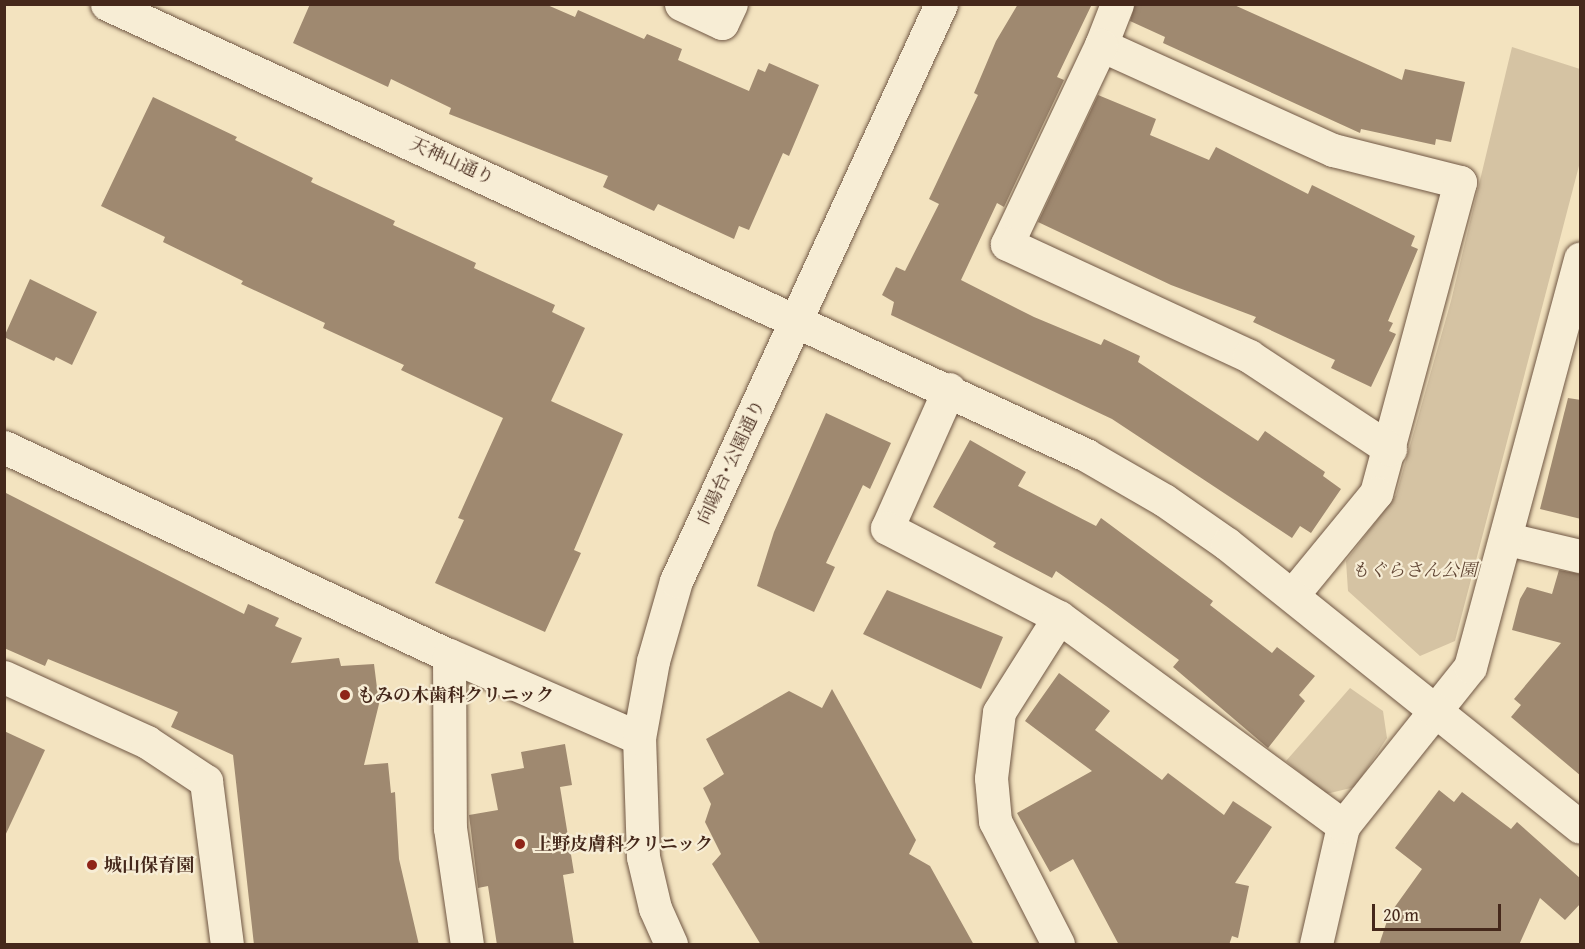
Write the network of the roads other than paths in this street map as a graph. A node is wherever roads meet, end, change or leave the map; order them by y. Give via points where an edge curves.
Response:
1 (107, 4) edge
2 (681, 4) edge
3 (731, 4) edge
4 (941, 4) edge
5 (1117, 4) edge
6 (1101, 45) junction
7 (1581, 259) edge
8 (1574, 317) edge
9 (798, 319) junction
10 (949, 389) junction
11 (4, 447) edge
12 (1390, 449) junction
13 (1508, 540) junction
14 (1581, 556) edge
15 (1293, 594) junction
16 (1059, 618) junction
17 (449, 656) junction
18 (4, 677) edge
19 (1436, 711) junction
20 (639, 738) junction
21 (1343, 826) junction
22 (1581, 827) edge
23 (227, 945) edge
24 (467, 945) edge
25 (671, 945) edge
26 (1058, 945) edge
27 (1316, 945) edge

1 - 9 street, 天神山通り
2 - 3 street via 722,23
4 - 9 street, 向陽台･公園通り
5 - 6 street
6 - 12 street via 1007,244 1249,356
6 - 12 street via 1333,150 1460,182
7 - 8 street
8 - 13 street via 1532,429
9 - 10 street, 天神山通り
9 - 20 street, 向陽台･公園通り via 676,581 653,661
10 - 15 street, 天神山通り via 1086,455 1164,500
10 - 16 street via 887,528
11 - 17 street
12 - 15 street via 1376,493
13 - 14 street
13 - 19 street via 1470,667
15 - 19 street, 天神山通り
16 - 21 street
16 - 26 street via 999,712 991,778 995,821
17 - 20 street
17 - 24 street via 450,828
18 - 23 street via 147,742 206,780
19 - 21 street
19 - 22 street, 天神山通り
20 - 25 street, 向陽台･公園通り via 643,857
21 - 27 street

